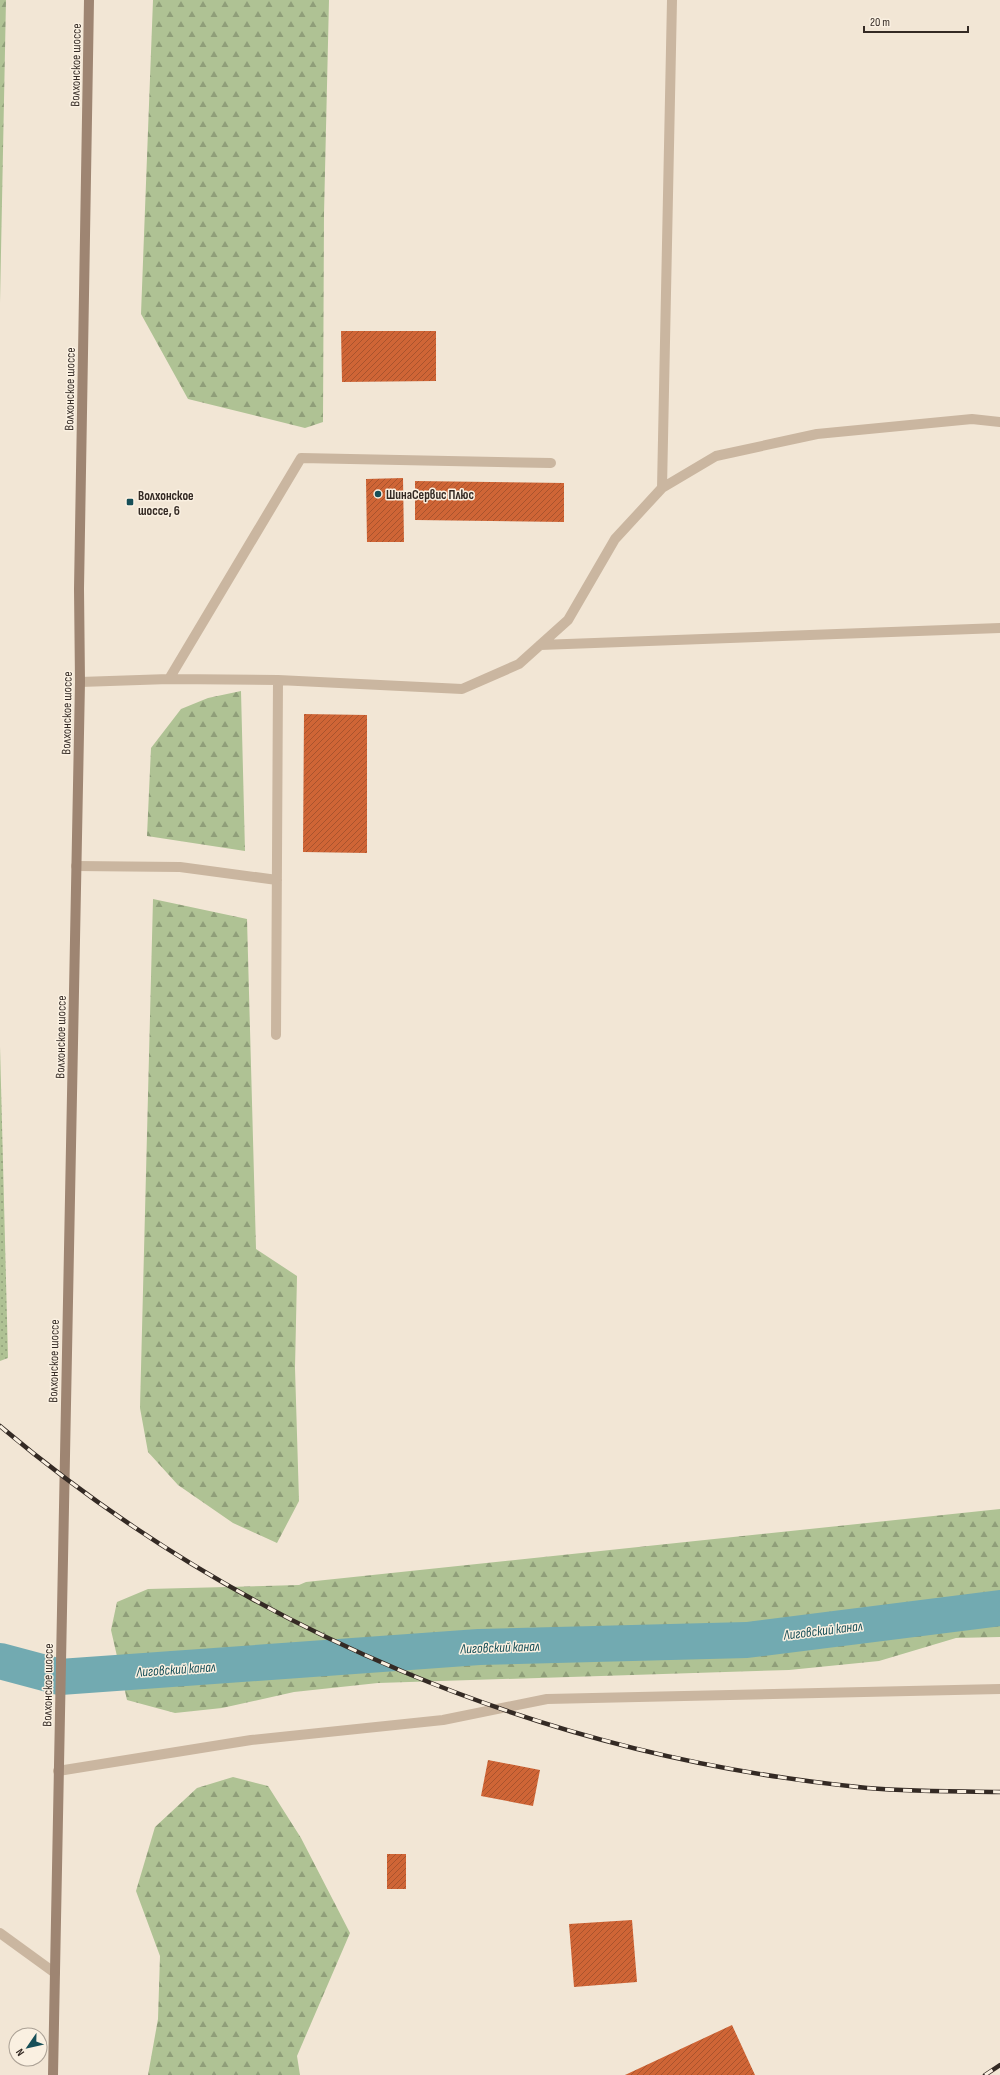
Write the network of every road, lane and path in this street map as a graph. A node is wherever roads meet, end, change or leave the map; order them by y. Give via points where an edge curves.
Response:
1 (89, 0) edge
2 (672, 0) edge
3 (1000, 422) edge
4 (551, 462) dead end
5 (662, 488) junction
6 (1000, 628) edge
7 (540, 645) junction
8 (170, 679) junction
9 (278, 680) junction
10 (80, 682) junction
11 (76, 866) junction
12 (277, 880) junction
13 (276, 1034) dead end
14 (1000, 1689) edge
15 (58, 1771) junction
16 (0, 1934) edge
17 (55, 1973) junction
18 (53, 2075) edge

1 - 10 main road, Волхонское шоссе via 78,589
2 - 5 street
3 - 5 street via 972,419 817,434 716,456
4 - 8 street via 301,458
5 - 7 street via 615,539 568,620
6 - 7 street
7 - 9 street via 519,664 462,689
8 - 9 street
8 - 10 street
9 - 12 street
10 - 11 main road, Волхонское шоссе
11 - 12 street via 180,867
11 - 15 main road, Волхонское шоссе
12 - 13 street
14 - 15 street via 548,1699 443,1720 251,1740
15 - 17 main road, Волхонское шоссе
16 - 17 street
17 - 18 main road, Волхонское шоссе

